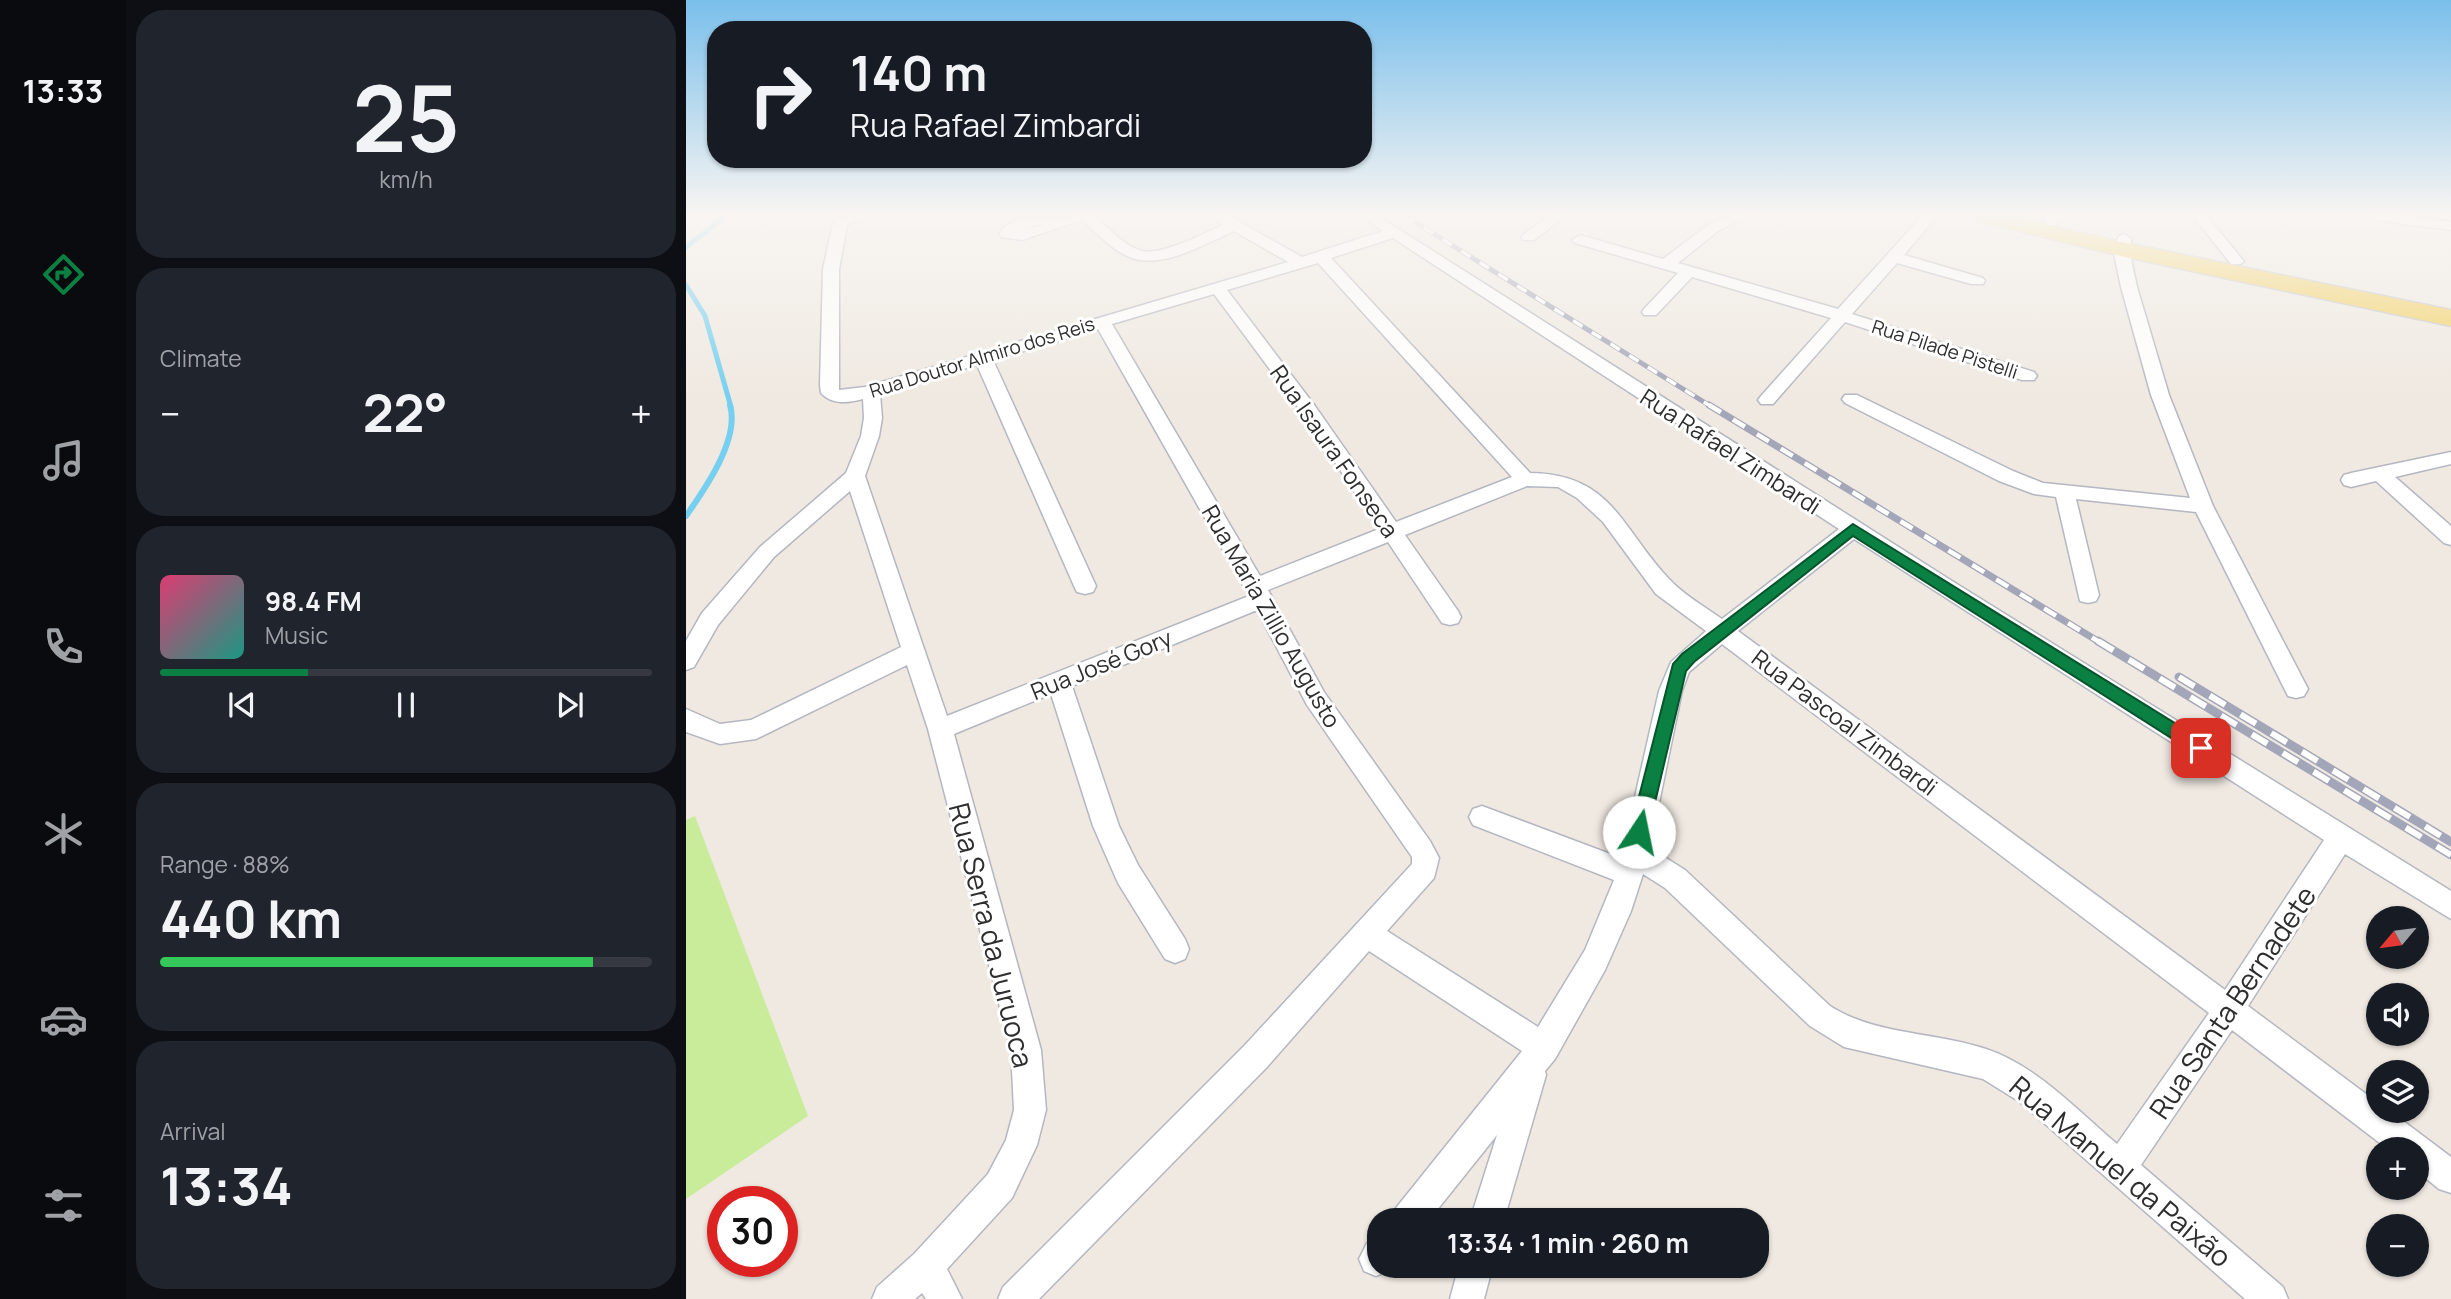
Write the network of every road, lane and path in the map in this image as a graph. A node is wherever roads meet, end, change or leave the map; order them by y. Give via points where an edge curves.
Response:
1 (831, 277) edge
2 (1253, 277) edge
3 (1327, 277) edge
4 (1461, 277) edge
5 (1684, 277) edge
6 (1708, 277) edge
7 (1876, 277) edge
8 (1963, 277) edge
9 (2129, 277) edge
10 (2264, 277) edge
11 (2310, 277) edge
12 (1978, 281) dead end
13 (1217, 287) junction
14 (2379, 291) junction
15 (2451, 304) edge
16 (2404, 309) junction
17 (1650, 312) dead end
18 (1840, 315) junction
19 (2451, 318) edge
20 (1102, 321) junction
21 (2451, 342) edge
22 (983, 358) junction
23 (2028, 376) dead end
24 (872, 391) junction
25 (1850, 399) dead end
26 (1767, 400) dead end
27 (2451, 458) edge
28 (2381, 474) junction
29 (855, 476) junction
30 (1525, 480) junction
31 (2351, 480) dead end
32 (2065, 493) junction
33 (2203, 506) junction
34 (1853, 529) junction
35 (1391, 532) junction
36 (2451, 538) edge
37 (1085, 586) dead end
38 (1259, 593) junction
39 (2088, 595) dead end
40 (1450, 617) dead end
41 (1724, 632) junction
42 (915, 651) junction
43 (686, 661) edge
44 (1059, 681) junction
45 (2297, 689) dead end
46 (686, 719) edge
47 (940, 729) junction
48 (1482, 817) dead end
49 (2342, 835) junction
50 (1632, 866) junction
51 (2451, 906) edge
52 (1367, 934) junction
53 (1174, 949) dead end
54 (2229, 1008) junction
55 (1880, 1040) joint
56 (1539, 1055) junction
57 (2399, 1137) edge
58 (2429, 1160) edge
59 (2120, 1167) junction
60 (2451, 1177) edge
61 (1418, 1208) edge
62 (1491, 1208) edge
63 (926, 1266) junction
64 (1473, 1278) edge
65 (889, 1299) edge
66 (945, 1299) edge
67 (1015, 1299) edge
68 (1468, 1299) edge
69 (2271, 1299) edge

1 - 24 street, Rua Doutor Almiro dos Reis via 830,393 852,396
2 - 13 street, Rua Doutor Almiro dos Reis
3 - 30 street
4 - 34 street, Rua Rafael Zimbardi
5 - 17 street
6 - 18 street, Rua Pilade Pistelli
7 - 18 street
8 - 12 street
9 - 33 street via 2141,338
10 - 16 main road
11 - 14 main road
13 - 20 street, Rua Doutor Almiro dos Reis
13 - 35 street, Rua Isaura Fonseca via 1309,410
14 - 15 main road
14 - 16 main road
16 - 19 main road
16 - 21 main road
18 - 23 street, Rua Pilade Pistelli
18 - 26 street
20 - 22 street, Rua Doutor Almiro dos Reis
20 - 38 street, Rua Maria Zillio Augusto
22 - 24 street, Rua Doutor Almiro dos Reis
22 - 37 street
24 - 29 street via 870,436
25 - 32 street via 2006,475
27 - 28 street
28 - 31 street
28 - 36 street
29 - 42 street, Rua Serra da Juruoca
29 - 43 street via 767,552 710,619
30 - 35 street, Rua José Gory
30 - 41 street, Rua Pascoal Zimbardi via 1567,484 1588,495 1664,588
32 - 33 street
32 - 39 street
33 - 45 street
34 - 41 street
34 - 49 street, Rua Rafael Zimbardi
35 - 38 street, Rua José Gory
35 - 40 street, Rua Isaura Fonseca
38 - 44 street, Rua José Gory
38 - 52 street, Rua Maria Zillio Augusto via 1315,698 1426,858 1419,877
41 - 50 street via 1688,658 1674,680
41 - 54 street, Rua Pascoal Zimbardi
42 - 46 street via 756,729 731,736 700,730
42 - 47 street, Rua Serra da Juruoca
44 - 47 street, Rua José Gory
44 - 53 street via 1107,826 1128,874
47 - 63 street, Rua Serra da Juruoca via 1026,1050 1030,1110 1021,1145 1000,1186
48 - 50 street
49 - 51 street, Rua Rafael Zimbardi
49 - 54 street, Rua Santa Bernadete
50 - 55 street via 1657,867 1675,879 1820,1016 1844,1031
50 - 56 street via 1592,968
52 - 56 street
52 - 67 street, Rua Maria Zillio Augusto via 1256,1056
54 - 57 street, Rua Pascoal Zimbardi
54 - 59 street, Rua Santa Bernadete
55 - 59 street, Rua Manuel da Paixão via 1986,1064 2007,1074
56 - 61 street
56 - 62 street
58 - 60 street, Rua Pascoal Zimbardi
59 - 69 street, Rua Manuel da Paixão
63 - 65 street, Rua Serra da Juruoca
63 - 66 street
64 - 68 street

